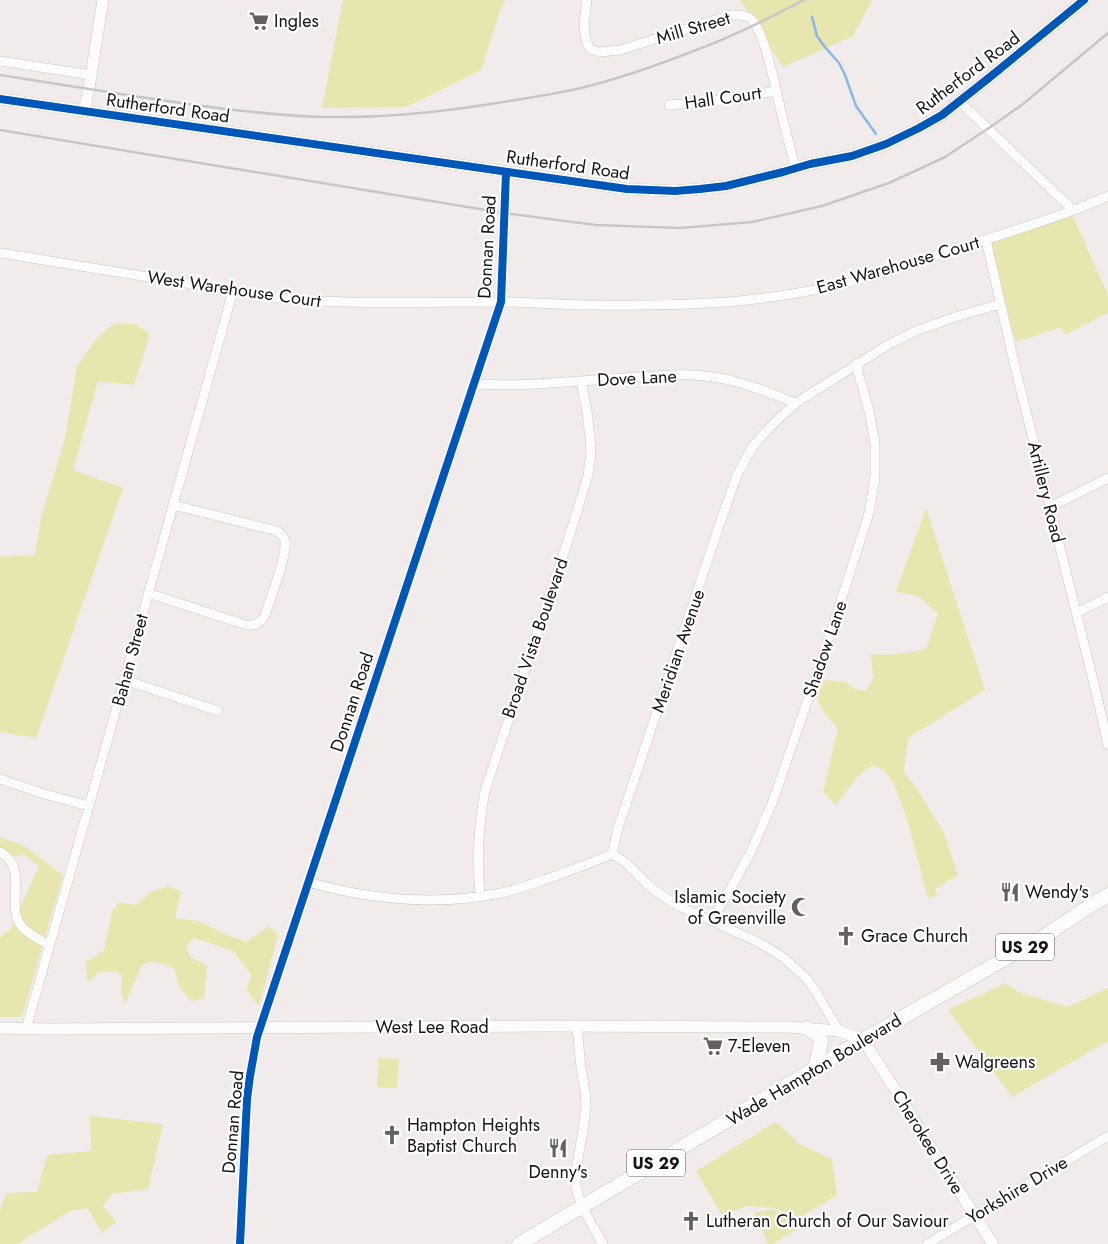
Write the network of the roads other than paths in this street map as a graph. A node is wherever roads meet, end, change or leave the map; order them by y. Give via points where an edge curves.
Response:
1 (103, 0) edge
2 (587, 0) edge
3 (1084, 0) edge
4 (0, 61) edge
5 (91, 75) junction
6 (776, 91) junction
7 (0, 99) edge
8 (959, 101) junction
9 (669, 105) dead end
10 (84, 111) junction
11 (796, 168) junction
12 (506, 172) junction
13 (1108, 196) edge
14 (1074, 210) junction
15 (986, 240) junction
16 (0, 253) edge
17 (233, 291) junction
18 (500, 302) junction
19 (1000, 304) junction
20 (856, 364) junction
21 (581, 381) junction
22 (474, 384) junction
23 (796, 403) junction
24 (1108, 478) edge
25 (173, 506) junction
26 (1050, 507) junction
27 (148, 593) junction
28 (1108, 597) edge
29 (1076, 613) junction
30 (125, 680) junction
31 (218, 712) dead end
32 (1108, 745) edge
33 (0, 779) edge
34 (89, 806) junction
35 (0, 852) edge
36 (612, 854) junction
37 (308, 882) junction
38 (1108, 895) edge
39 (480, 896) junction
40 (712, 921) junction
41 (50, 945) junction
42 (577, 1027) junction
43 (0, 1028) edge
44 (261, 1028) junction
45 (807, 1028) junction
46 (26, 1029) junction
47 (838, 1031) junction
48 (862, 1040) junction
49 (815, 1069) junction
50 (1108, 1136) edge
51 (580, 1203) junction
52 (974, 1216) junction
53 (240, 1244) edge
54 (519, 1244) edge
55 (603, 1244) edge
56 (927, 1244) edge
57 (993, 1244) edge

1 - 5 street
2 - 6 street, Mill Street via 585,36 592,50 600,52 620,50 731,15 744,15 755,24 760,34
3 - 8 street, Rutherford Road
4 - 5 street
5 - 10 street
6 - 9 street, Hall Court
6 - 11 street, Mill Street
7 - 10 street, Rutherford Road
8 - 11 street, Rutherford Road via 942,115 886,144 852,156
8 - 14 street
10 - 12 street, Rutherford Road
11 - 12 street, Rutherford Road via 726,186 675,191 627,189
12 - 18 street, Donnan Road
13 - 14 street, East Warehouse Court
14 - 15 street, East Warehouse Court
15 - 18 street, East Warehouse Court via 856,281 772,297 649,306
15 - 19 street, Artillery Road
16 - 17 street, West Warehouse Court
17 - 18 street, West Warehouse Court via 315,301
17 - 25 street, Bahan Street
18 - 22 street, Donnan Road
19 - 20 street, Meridian Avenue via 918,330
19 - 26 street, Artillery Road
20 - 23 street, Meridian Avenue
20 - 40 street, Shadow Lane via 875,443 875,478 869,513 773,801 750,854
21 - 22 street, Dove Lane
21 - 23 street, Dove Lane via 706,376
21 - 39 street, Broad Vista Boulevard via 590,438 588,475 485,791 479,826
22 - 37 street, Donnan Road
23 - 36 street, Meridian Avenue via 758,439 737,475
24 - 26 street
25 - 27 street, Bahan Street
25 - 27 street via 277,531 284,540 284,554 265,615 254,625 246,626
26 - 29 street, Artillery Road
27 - 30 street, Bahan Street
28 - 29 street
29 - 32 street, Artillery Road
30 - 31 street
30 - 34 street, Bahan Street
33 - 34 street
34 - 41 street, Bahan Street
35 - 41 street via 8,858 15,872 18,920 29,934
36 - 39 street via 517,889
36 - 40 street via 664,897
37 - 39 street via 392,899 435,901
37 - 44 street, Donnan Road
38 - 48 main road, Wade Hampton Boulevard / US 29 via 1043,937
40 - 47 street via 784,958 807,979
41 - 46 street, Bahan Street
42 - 44 street, West Lee Road
42 - 45 street, West Lee Road
42 - 51 street via 586,1104 575,1176
43 - 46 street, West Lee Road
44 - 46 street, West Lee Road
44 - 53 street, Donnan Road via 247,1099
45 - 47 street, West Lee Road
45 - 49 main road via 820,1036
47 - 48 street, West Lee Road
48 - 49 main road, Wade Hampton Boulevard / US 29
48 - 52 street, Cherokee Drive
49 - 51 main road, Wade Hampton Boulevard / US 29
50 - 52 street, Yorkshire Drive
51 - 54 main road, Wade Hampton Boulevard / US 29
51 - 55 street
52 - 56 street, Yorkshire Drive
52 - 57 street, Cherokee Drive

